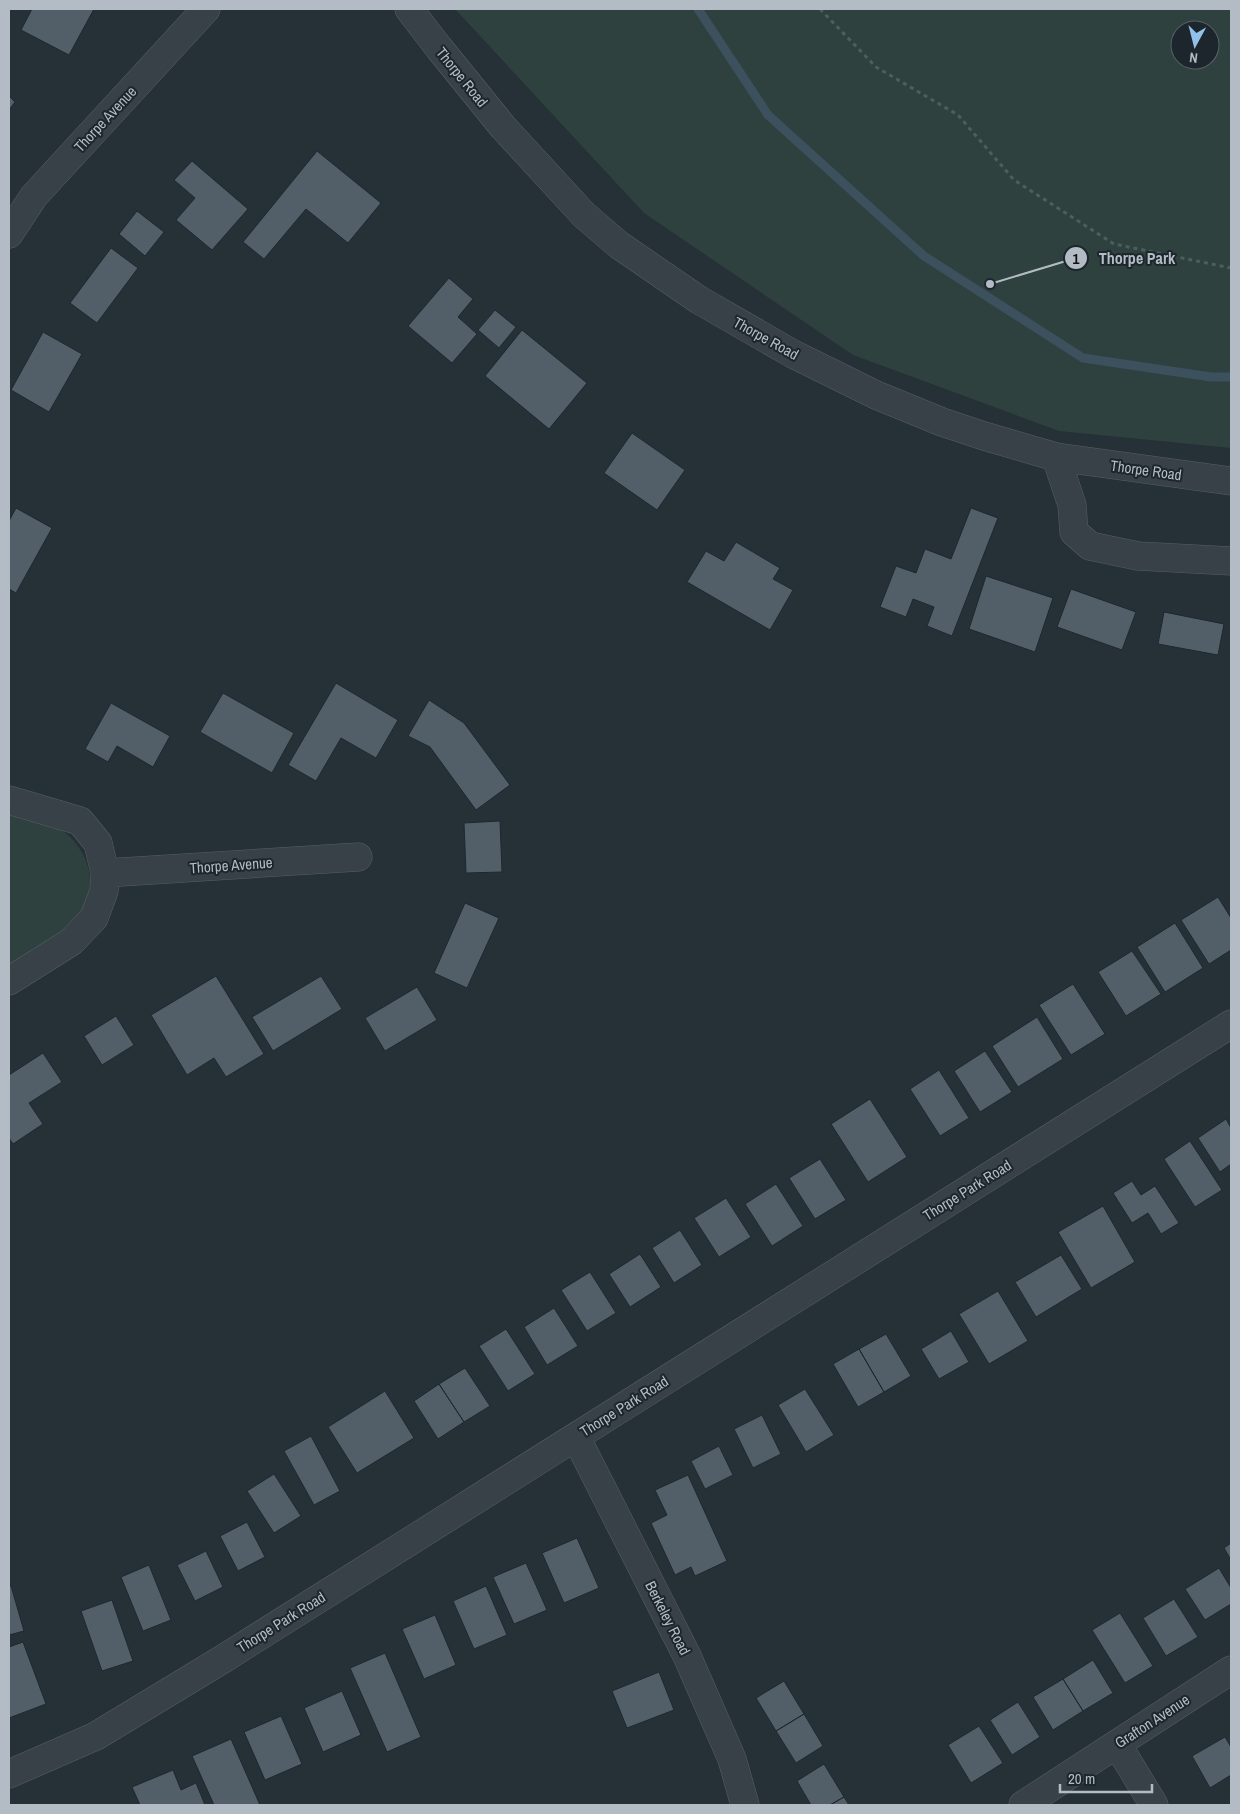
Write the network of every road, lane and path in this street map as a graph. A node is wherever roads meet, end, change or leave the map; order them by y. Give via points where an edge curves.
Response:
1 (206, 9) edge
2 (409, 9) edge
3 (820, 9) edge
4 (9, 234) edge
5 (1231, 268) edge
6 (1056, 457) junction
7 (1231, 481) edge
8 (1231, 561) edge
9 (9, 800) edge
10 (358, 857) dead end
11 (105, 873) junction
12 (9, 980) edge
13 (1231, 1024) edge
14 (576, 1437) junction
15 (1231, 1670) edge
16 (1117, 1744) junction
17 (9, 1774) edge
18 (745, 1805) edge
19 (1023, 1805) edge
20 (1154, 1805) edge

1 - 4 street, Thorpe Avenue via 34,196
2 - 6 street, Thorpe Road via 503,127 584,215 698,300 793,354 876,395 958,428
3 - 5 path via 876,67 958,115 1014,180 1114,244
6 - 7 street, Thorpe Road
6 - 8 street via 1072,505 1074,532 1090,546 1138,556
9 - 11 street via 80,821 98,843
10 - 11 street, Thorpe Avenue
11 - 12 street via 104,891 94,918 71,942
13 - 14 street, Thorpe Park Road
14 - 17 street, Thorpe Park Road via 96,1736
14 - 18 street, Berkeley Road via 687,1656 732,1759
15 - 16 street, Grafton Avenue
16 - 19 street, Grafton Avenue
16 - 20 street

